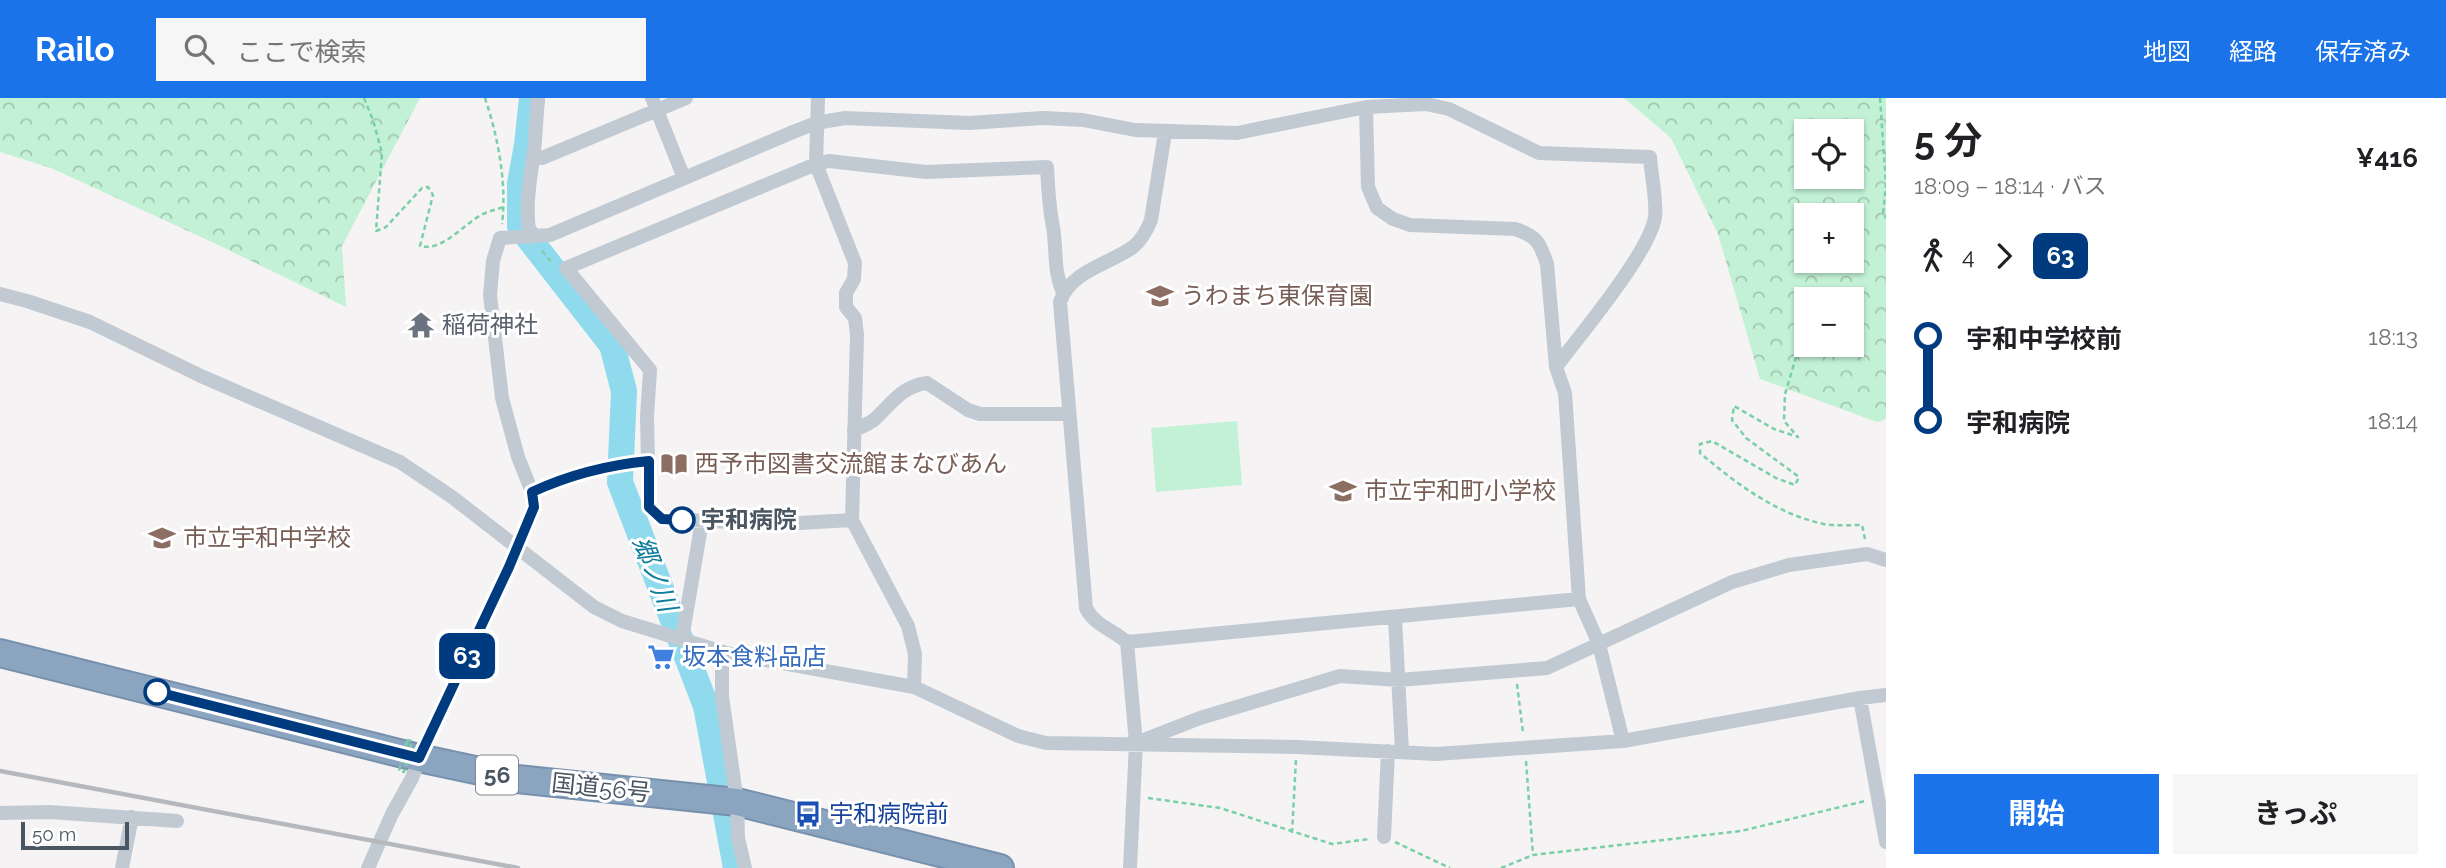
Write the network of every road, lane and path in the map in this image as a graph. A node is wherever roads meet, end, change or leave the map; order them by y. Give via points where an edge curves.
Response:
1 (364, 98) edge
2 (485, 98) edge
3 (538, 98) edge
4 (686, 98) edge
5 (818, 98) edge
6 (1880, 98) edge
7 (655, 104) edge
8 (1366, 107) junction
9 (816, 123) junction
10 (1165, 133) junction
11 (533, 159) junction
12 (816, 164) junction
13 (684, 178) junction
14 (1886, 218) edge
15 (530, 237) junction
16 (566, 268) junction
17 (1063, 292) junction
18 (0, 294) edge
19 (1796, 357) edge
20 (1556, 367) junction
21 (1069, 414) junction
22 (854, 430) junction
23 (649, 461) junction
24 (532, 492) junction
25 (852, 520) junction
26 (702, 522) junction
27 (517, 548) junction
28 (1867, 554) junction
29 (1886, 560) edge
30 (1579, 599) junction
31 (1395, 618) junction
32 (682, 639) junction
33 (1126, 642) junction
34 (1599, 643) junction
35 (0, 653) edge
36 (726, 653) junction
37 (1399, 680) junction
38 (914, 687) junction
39 (1886, 695) edge
40 (1860, 698) junction
41 (1623, 741) junction
42 (1136, 743) junction
43 (1297, 747) junction
44 (1395, 751) junction
45 (409, 765) junction
46 (1134, 796) junction
47 (1877, 798) junction
48 (737, 802) junction
49 (0, 813) edge
50 (131, 817) junction
51 (177, 821) dead end
52 (1292, 833) junction
53 (1384, 837) junction
54 (1886, 842) edge
55 (122, 868) edge
56 (368, 868) edge
57 (745, 868) edge
58 (1000, 868) edge
59 (1130, 868) edge
60 (1450, 868) edge
61 (1501, 868) edge

1 - 2 path via 382,153 376,231 428,187 433,195 420,246 428,248 504,206
3 - 11 street
4 - 7 street
5 - 9 street
6 - 14 path
7 - 11 street
7 - 13 street
8 - 10 street via 1237,133
8 - 20 street via 1368,187 1377,208 1410,225 1515,229 1537,240 1547,264
8 - 20 street via 1426,104 1449,109 1539,153 1650,157 1655,217 1649,234 1633,264
9 - 10 street via 845,118 969,123 1057,119
9 - 12 street
9 - 13 street
10 - 17 street via 1146,233 1134,246 1076,279
11 - 15 street via 528,188
12 - 16 street
12 - 17 street via 829,161 926,172 1047,167 1056,276
12 - 22 street via 855,263 846,293 846,307 855,318 858,335
13 - 15 street via 550,235
15 - 16 path via 554,265
15 - 24 street via 500,238 490,295 502,398
16 - 23 street via 650,370
17 - 21 street
18 - 27 street via 90,322 400,462
19 - 28 path via 1785,394 1784,421 1798,438 1734,406 1732,420 1746,438 1799,477 1795,485 1712,441 1700,444 1700,453 1788,514 1827,525 1862,525
20 - 30 street via 1564,393
21 - 22 street via 980,414 927,383 912,385 873,421
21 - 33 street via 1086,608 1092,620
22 - 25 street
23 - 24 street via 587,471
23 - 26 street via 649,507 662,519
24 - 27 street via 534,507
25 - 26 street
25 - 38 street via 908,626 915,654
26 - 32 street
27 - 32 street via 594,607 622,621
27 - 45 street
28 - 29 street
28 - 34 street via 1788,565 1732,583
30 - 31 street
30 - 34 street
31 - 33 street
31 - 37 street
32 - 36 street
33 - 42 street
34 - 37 street via 1547,668
34 - 41 street
35 - 45 highway, 国道56号 / 56
36 - 38 street
36 - 48 street via 722,696
37 - 42 street via 1340,676 1200,718
37 - 44 street
38 - 42 street via 1018,736 1046,743
39 - 40 street
40 - 41 street
40 - 47 street
41 - 44 street via 1436,754
42 - 43 street
42 - 46 street
43 - 44 street
43 - 52 path
44 - 53 street
45 - 45 path, bridge via 407,740 412,741 404,772
45 - 48 highway, 国道56号 / 56
45 - 56 street via 412,778
46 - 52 path via 1220,808
46 - 59 street
47 - 54 street
47 - 61 path via 1741,831 1533,855
48 - 57 street
48 - 58 highway, 国道56号 / 56
49 - 50 street
50 - 51 street
50 - 55 street
52 - 53 path via 1332,844
53 - 60 path

